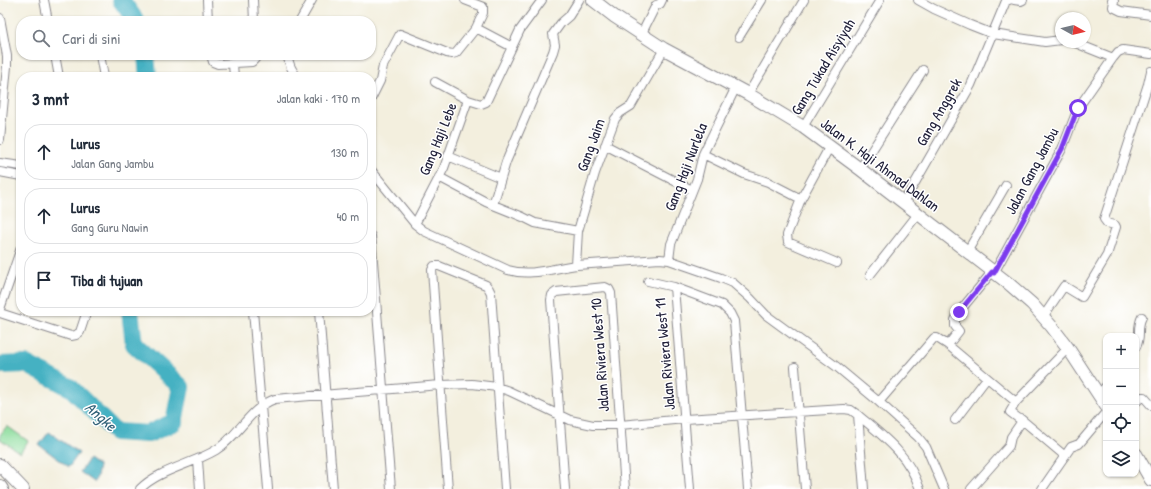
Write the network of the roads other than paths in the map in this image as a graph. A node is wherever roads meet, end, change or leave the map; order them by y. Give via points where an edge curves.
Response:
1 (44, 0) edge
2 (207, 0) edge
3 (253, 0) edge
4 (312, 0) edge
5 (465, 0) edge
6 (542, 0) edge
7 (579, 0) edge
8 (593, 0) edge
9 (662, 0) edge
10 (762, 0) edge
11 (804, 0) edge
12 (880, 0) edge
13 (918, 0) edge
14 (1009, 0) edge
15 (1014, 0) edge
16 (1023, 0) edge
17 (1112, 0) edge
18 (1151, 15) edge
19 (47, 16) edge
20 (208, 16) edge
21 (254, 16) edge
22 (303, 16) edge
23 (0, 18) edge
24 (476, 28) junction
25 (993, 34) junction
26 (641, 35) junction
27 (739, 36) dead end
28 (1055, 41) edge
29 (512, 47) junction
30 (1088, 48) edge
31 (664, 49) junction
32 (1151, 54) edge
33 (1113, 58) junction
34 (54, 60) edge
35 (55, 60) edge
36 (101, 60) edge
37 (212, 60) edge
38 (254, 60) edge
39 (288, 60) edge
40 (233, 64) junction
41 (923, 70) dead end
42 (1151, 71) edge
43 (53, 72) edge
44 (58, 72) edge
45 (103, 72) edge
46 (234, 72) edge
47 (293, 72) edge
48 (435, 82) dead end
49 (1150, 84) edge
50 (736, 87) junction
51 (376, 89) edge
52 (748, 94) junction
53 (468, 100) junction
54 (803, 127) junction
55 (0, 140) edge
56 (605, 145) junction
57 (830, 146) junction
58 (703, 154) junction
59 (448, 156) junction
60 (0, 163) edge
61 (16, 165) edge
62 (860, 169) junction
63 (0, 172) edge
64 (16, 175) edge
65 (376, 176) edge
66 (438, 177) junction
67 (501, 178) junction
68 (1006, 185) dead end
69 (692, 190) junction
70 (802, 199) junction
71 (904, 202) junction
72 (493, 205) junction
73 (918, 214) junction
74 (415, 224) junction
75 (578, 231) junction
76 (967, 252) junction
77 (669, 260) junction
78 (836, 263) dead end
79 (576, 265) junction
80 (993, 272) junction
81 (16, 273) edge
82 (870, 276) dead end
83 (648, 281) dead end
84 (674, 287) junction
85 (376, 295) edge
86 (0, 309) edge
87 (0, 313) edge
88 (85, 316) edge
89 (253, 316) edge
90 (319, 316) edge
91 (1043, 317) junction
92 (1142, 317) dead end
93 (1139, 333) edge
94 (948, 345) junction
95 (1068, 348) junction
96 (795, 367) dead end
97 (987, 378) junction
98 (440, 385) junction
99 (497, 387) junction
100 (384, 390) junction
101 (1102, 390) edge
102 (325, 395) junction
103 (1139, 400) edge
104 (879, 402) junction
105 (1016, 402) junction
106 (1106, 405) edge
107 (1151, 405) edge
108 (261, 406) junction
109 (799, 412) junction
110 (559, 415) junction
111 (858, 415) junction
112 (742, 416) junction
113 (1103, 416) edge
114 (685, 419) junction
115 (1021, 419) junction
116 (955, 420) dead end
117 (620, 425) junction
118 (1065, 456) junction
119 (1139, 459) edge
120 (198, 460) junction
121 (0, 465) edge
122 (1151, 480) edge
123 (0, 486) edge
124 (2, 489) edge
125 (23, 489) edge
126 (140, 489) edge
127 (200, 489) edge
128 (268, 489) edge
129 (333, 489) edge
130 (392, 489) edge
131 (448, 489) edge
132 (505, 489) edge
133 (565, 489) edge
134 (625, 489) edge
135 (690, 489) edge
136 (748, 489) edge
137 (805, 489) edge
138 (864, 489) edge
139 (920, 489) edge
140 (944, 489) edge
141 (972, 489) edge
142 (1042, 489) edge

1 - 19 street
2 - 20 street
3 - 21 street
4 - 22 street
5 - 24 street via 483,7
6 - 29 street, Gang Haji Lebe via 520,30
7 - 67 street via 554,34 555,45 548,66
8 - 26 main road, Jalan K. Haji Ahmad Dahlan
9 - 26 street via 656,5
10 - 27 street
11 - 52 street
12 - 54 street, Gang Tukad Aisyiyah
13 - 25 street via 934,10
14 - 25 street, Gang Anggrek via 1003,7
15 - 16 street
17 - 18 street via 1113,7 1121,11
23 - 55 street via 7,56
24 - 29 street
24 - 51 street via 456,53 452,54 400,34 383,66
25 - 28 street via 1045,42
25 - 71 street, Gang Anggrek via 971,84
26 - 31 main road, Jalan K. Haji Ahmad Dahlan
29 - 53 street, Gang Haji Lebe via 486,102 481,104
30 - 33 street
31 - 50 main road, Jalan K. Haji Ahmad Dahlan
31 - 56 street, Gang Jaim via 631,106 615,119
32 - 33 street via 1123,50
33 - 80 street, Jalan Gang Jambu via 1078,108 1062,149
34 - 43 street
35 - 44 street
36 - 45 street
37 - 40 street via 218,64
38 - 40 street
39 - 47 street
40 - 46 street
41 - 62 street
42 - 49 street
48 - 53 street
49 - 91 street via 1104,219 1116,227 1107,256 1082,297 1064,286
50 - 52 main road, Jalan K. Haji Ahmad Dahlan
50 - 58 street, Gang Haji Nurlela
52 - 54 main road, Jalan K. Haji Ahmad Dahlan
53 - 59 street, Gang Haji Lebe
54 - 57 main road, Jalan K. Haji Ahmad Dahlan
56 - 69 street
56 - 75 street, Gang Jaim
57 - 62 main road, Jalan K. Haji Ahmad Dahlan
57 - 70 street
58 - 69 street, Gang Haji Nurlela
58 - 70 street
59 - 66 street, Gang Haji Lebe
59 - 67 street
60 - 61 street
62 - 71 main road, Jalan K. Haji Ahmad Dahlan
63 - 64 street
65 - 74 street
66 - 72 street
66 - 74 street, Gang Haji Lebe
67 - 72 street
68 - 76 street
69 - 77 street, Gang Haji Nurlela via 672,244
70 - 78 street via 787,235 788,242
71 - 73 main road, Jalan K. Haji Ahmad Dahlan
72 - 75 street via 535,223
73 - 76 main road, Jalan K. Haji Ahmad Dahlan
73 - 82 street
74 - 79 street via 424,231 515,272 531,273
75 - 79 street, Gang Jaim
76 - 80 main road, Jalan K. Haji Ahmad Dahlan
77 - 79 street
77 - 104 street via 734,283 766,315 837,367
80 - 91 main road, Jalan K. Haji Ahmad Dahlan via 1032,304
80 - 94 street, Jalan Gang Jambu via 959,312 955,326 959,331
81 - 86 street
83 - 84 street
84 - 112 street via 722,304 730,313 734,321
84 - 114 street, Jalan Riviera West 11
85 - 100 street
87 - 88 street via 71,336 76,336 80,332
89 - 108 street
90 - 102 street
91 - 95 main road, Jalan K. Haji Ahmad Dahlan
92 - 93 street
94 - 97 street
94 - 104 street via 934,338
95 - 101 main road, Jalan K. Haji Ahmad Dahlan
95 - 105 street
96 - 109 street
97 - 105 street
97 - 116 street
98 - 99 street via 472,384
98 - 99 street via 432,270 434,266 489,289
98 - 100 street
98 - 131 street
99 - 110 street
99 - 132 street
100 - 102 street
100 - 130 street
101 - 106 main road, Jalan K. Haji Ahmad Dahlan
102 - 108 street via 275,399
102 - 129 street
103 - 107 street via 1144,397
104 - 140 street via 923,441
105 - 115 street via 1010,412
108 - 120 street via 217,450
108 - 128 street
109 - 111 street via 844,409
109 - 112 street
109 - 137 street
110 - 117 street via 582,424
110 - 117 street, Jalan Riviera West 10 via 552,295 556,292 605,287 611,293
110 - 133 street
111 - 138 street
111 - 139 street via 901,453 910,465
112 - 114 street
112 - 136 street
113 - 118 street
114 - 117 street
114 - 135 street, Jalan Riviera West 11
115 - 118 street
115 - 141 street via 1009,446
117 - 134 street, Jalan Riviera West 10
118 - 142 street
119 - 122 main road
120 - 126 street via 150,480
120 - 127 street
121 - 125 main road
123 - 124 main road

